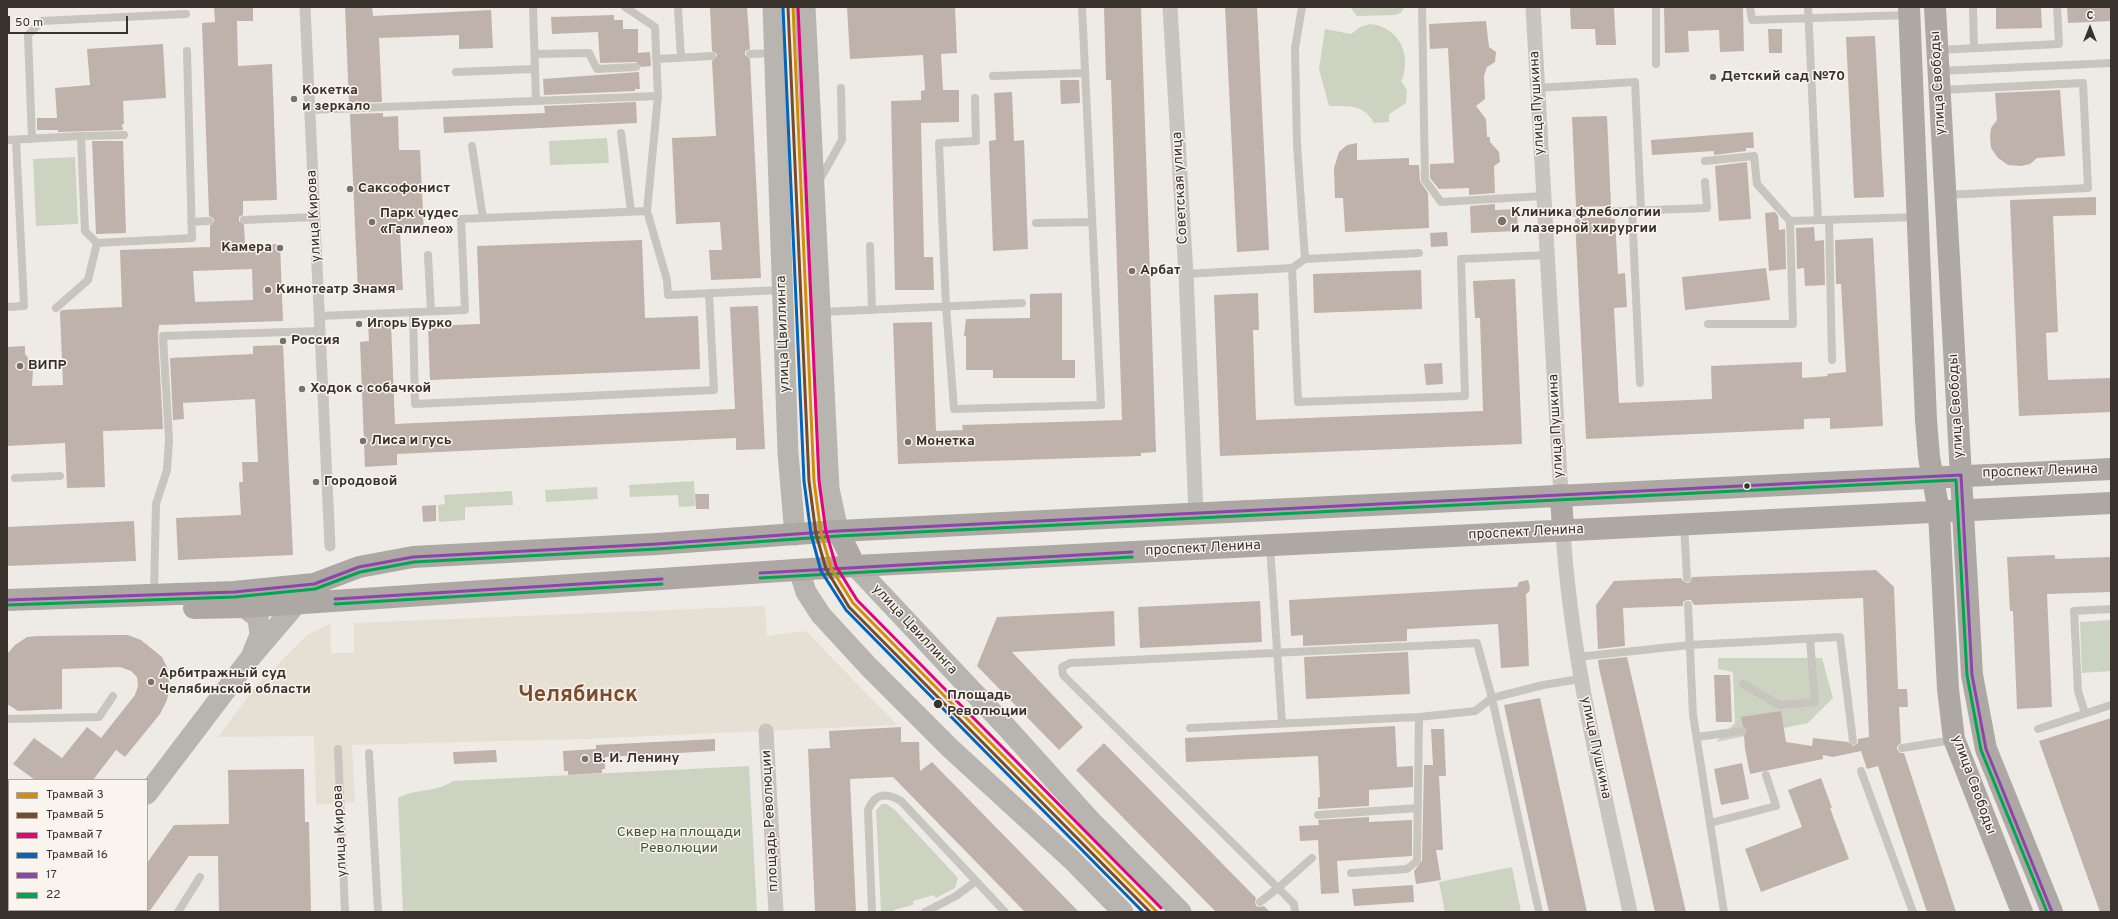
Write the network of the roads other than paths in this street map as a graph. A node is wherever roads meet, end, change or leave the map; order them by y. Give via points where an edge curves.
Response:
1 (305, 7) edge
2 (533, 7) edge
3 (625, 7) edge
4 (773, 7) edge
5 (805, 7) edge
6 (1082, 7) edge
7 (1170, 7) edge
8 (1302, 7) edge
9 (1422, 7) edge
10 (1533, 7) edge
11 (1656, 7) edge
12 (1750, 7) edge
13 (1808, 7) edge
14 (1935, 7) edge
15 (1973, 7) edge
16 (2057, 7) edge
17 (678, 8) dead end
18 (1910, 11) edge
19 (186, 14) dead end
20 (1809, 20) junction
21 (1974, 48) junction
22 (187, 51) dead end
23 (775, 53) junction
24 (535, 54) junction
25 (750, 54) dead end
26 (712, 56) dead end
27 (681, 58) junction
28 (656, 59) junction
29 (2111, 62) edge
30 (1656, 64) dead end
31 (636, 66) dead end
32 (535, 70) junction
33 (1939, 70) junction
34 (456, 72) dead end
35 (1085, 73) junction
36 (993, 76) dead end
37 (841, 88) dead end
38 (1538, 88) junction
39 (658, 96) junction
40 (975, 98) dead end
41 (536, 101) junction
42 (310, 110) junction
43 (621, 133) dead end
44 (124, 135) dead end
45 (81, 136) junction
46 (32, 139) junction
47 (7, 140) edge
48 (16, 140) junction
49 (472, 146) dead end
50 (1705, 161) dead end
51 (1706, 182) dead end
52 (814, 191) junction
53 (1946, 195) junction
54 (1543, 196) junction
55 (1632, 210) junction
56 (1641, 210) junction
57 (630, 211) junction
58 (647, 211) junction
59 (1544, 214) junction
60 (315, 217) junction
61 (1918, 217) junction
62 (482, 218) junction
63 (244, 220) dead end
64 (1818, 220) junction
65 (1829, 220) junction
66 (209, 221) dead end
67 (1790, 221) junction
68 (192, 222) junction
69 (1092, 222) junction
70 (1036, 223) dead end
71 (97, 243) junction
72 (870, 246) dead end
73 (1419, 253) dead end
74 (428, 255) dead end
75 (1547, 255) junction
76 (1305, 259) junction
77 (1292, 268) junction
78 (1186, 274) junction
79 (783, 290) junction
80 (709, 293) junction
81 (1022, 303) dead end
82 (946, 306) junction
83 (7, 307) edge
84 (56, 308) dead end
85 (872, 310) junction
86 (431, 311) junction
87 (413, 312) junction
88 (819, 312) junction
89 (320, 316) junction
90 (1708, 324) dead end
91 (320, 331) junction
92 (1832, 360) dead end
93 (1640, 383) dead end
94 (2111, 469) edge
95 (1961, 475) junction
96 (60, 476) dead end
97 (1933, 477) junction
98 (15, 478) dead end
99 (1561, 495) junction
100 (2111, 503) edge
101 (1963, 511) junction
102 (1939, 512) junction
103 (1196, 513) junction
104 (1684, 524) junction
105 (838, 531) junction
106 (1563, 531) junction
107 (795, 535) junction
108 (1270, 545) junction
109 (330, 546) dead end
110 (854, 566) junction
111 (799, 570) junction
112 (1687, 578) dead end
113 (314, 584) junction
114 (154, 595) junction
115 (7, 600) edge
116 (298, 602) junction
117 (1688, 605) dead end
118 (244, 607) junction
119 (2111, 609) edge
120 (7, 614) edge
121 (1810, 639) junction
122 (1690, 645) junction
123 (1278, 653) junction
124 (252, 656) junction
125 (1578, 657) junction
126 (1580, 679) junction
127 (1743, 684) dead end
128 (113, 696) dead end
129 (1492, 698) junction
130 (2111, 705) edge
131 (2085, 713) junction
132 (1419, 717) junction
133 (7, 720) edge
134 (1282, 723) junction
135 (1190, 728) dead end
136 (2038, 729) dead end
137 (766, 731) dead end
138 (1742, 731) dead end
139 (1697, 737) junction
140 (1954, 740) junction
141 (1853, 741) dead end
142 (1902, 748) dead end
143 (338, 749) dead end
144 (369, 753) dead end
145 (1861, 771) dead end
146 (1766, 775) dead end
147 (148, 793) edge
148 (1418, 808) junction
149 (1318, 815) dead end
150 (1710, 823) junction
151 (1312, 858) dead end
152 (1351, 873) dead end
153 (200, 877) dead end
154 (976, 881) junction
155 (1278, 888) junction
156 (1260, 902) dead end
157 (2018, 910) edge
158 (178, 912) edge
159 (345, 912) edge
160 (378, 912) edge
161 (776, 912) edge
162 (872, 912) edge
163 (926, 912) edge
164 (1006, 912) edge
165 (1123, 912) edge
166 (1181, 912) edge
167 (1295, 912) edge
168 (1539, 912) edge
169 (1630, 912) edge
170 (1724, 912) edge
171 (1913, 912) edge
172 (2052, 912) edge

1 - 42 street, улица Кирова
2 - 24 lane
3 - 28 lane via 655,27
4 - 23 main road, улица Цвиллинга
5 - 52 main road, улица Цвиллинга
6 - 35 lane
7 - 78 street, Советская улица
8 - 76 lane via 1295,48 1297,146
9 - 54 lane via 1425,180 1441,202
10 - 38 street, улица Пушкина
11 - 30 lane
12 - 20 lane via 1752,20
13 - 20 lane
14 - 33 main road, улица Свободы
15 - 21 lane
16 - 21 lane via 2059,44
17 - 27 lane
18 - 20 lane
18 - 61 main road, улица Свободы
19 - 46 lane via 42,21 28,35
20 - 64 lane
21 - 33 lane
22 - 68 lane
23 - 25 lane
23 - 79 main road, улица Цвиллинга
24 - 31 lane via 589,53 597,69
24 - 32 lane
26 - 27 lane
27 - 28 lane
28 - 39 lane
29 - 33 lane
32 - 34 lane
32 - 41 lane
33 - 53 main road, улица Свободы
33 - 53 lane via 2083,82 2088,188
35 - 36 lane
35 - 69 lane
37 - 52 lane via 842,140
38 - 54 street, улица Пушкина
38 - 56 lane via 1635,82
39 - 41 lane
39 - 58 lane
40 - 82 lane via 976,141 938,143
41 - 42 lane
42 - 60 street, улица Кирова
43 - 57 lane
44 - 45 lane
45 - 46 lane
45 - 71 lane via 85,231
46 - 48 lane
47 - 48 lane
48 - 83 lane via 24,306
49 - 62 lane
50 - 67 lane via 1754,156 1757,184
51 - 56 lane via 1707,208
52 - 88 main road, улица Цвиллинга
53 - 95 main road, улица Свободы
54 - 59 street, улица Пушкина
55 - 56 lane
55 - 59 lane
55 - 93 lane
57 - 58 lane
57 - 62 lane
58 - 80 lane via 668,280 668,295
59 - 75 street, улица Пушкина
60 - 63 lane
60 - 89 street, улица Кирова
61 - 65 lane
61 - 97 main road, улица Свободы via 1926,420
62 - 86 lane via 461,219 465,310
64 - 65 lane
64 - 67 lane
65 - 92 lane
66 - 68 lane
67 - 90 lane via 1793,324
68 - 71 lane via 192,238
69 - 70 lane
69 - 82 lane via 1101,405 954,409
71 - 84 lane via 88,280
72 - 85 lane
73 - 76 lane
74 - 86 lane
75 - 77 lane via 1461,259 1465,396 1298,402
75 - 99 street, улица Пушкина
76 - 77 lane
77 - 78 lane
78 - 103 street, Советская улица
79 - 80 lane
79 - 107 main road, улица Цвиллинга via 789,481
80 - 87 lane via 714,390 416,404
81 - 82 lane
82 - 85 lane
85 - 88 lane
86 - 87 lane
87 - 89 lane
88 - 105 main road, улица Цвиллинга via 829,489
89 - 91 street, улица Кирова
91 - 109 street, улица Кирова
91 - 114 lane via 163,336 169,440 167,470 156,504
94 - 95 main road, проспект Ленина
95 - 97 main road, проспект Ленина
95 - 101 main road, улица Свободы
96 - 98 lane
97 - 99 main road, проспект Ленина
97 - 102 main road, улица Свободы
99 - 103 main road, проспект Ленина
99 - 106 main road, улица Пушкина
100 - 101 main road, проспект Ленина
101 - 102 main road, проспект Ленина
101 - 172 main road, улица Свободы via 1972,676 1986,749
102 - 104 main road, проспект Ленина
102 - 140 main road, улица Свободы via 1948,689
103 - 105 main road, проспект Ленина
104 - 106 main road, проспект Ленина
104 - 112 lane
105 - 107 main road, проспект Ленина
105 - 110 main road, улица Цвиллинга
106 - 108 main road, проспект Ленина
106 - 125 street, улица Пушкина
107 - 111 main road, улица Цвиллинга
107 - 113 main road, проспект Ленина via 413,557 360,567
108 - 110 main road, проспект Ленина
108 - 123 lane
110 - 111 main road, проспект Ленина
110 - 166 main road, улица Цвиллинга via 1092,822
111 - 116 main road, проспект Ленина
111 - 165 main road, улица Цвиллинга via 806,592 821,615 868,666 950,748 1072,860
113 - 114 main road, проспект Ленина via 234,592
113 - 116 main road
114 - 115 main road, проспект Ленина
116 - 118 main road, проспект Ленина
116 - 124 main road
117 - 122 lane
118 - 120 main road, проспект Ленина
118 - 124 main road via 258,618 260,636
119 - 131 lane via 2074,611 2078,692
121 - 122 lane
121 - 127 lane via 1815,702 1779,705
121 - 141 lane via 1840,637
122 - 125 lane
122 - 139 lane via 1693,716
123 - 129 lane via 1478,643
123 - 134 lane
123 - 155 lane via 1070,663 1062,667 1064,676
124 - 147 main road
125 - 126 street, улица Пушкина
126 - 129 lane
126 - 169 street, улица Пушкина
128 - 133 lane via 99,717
129 - 132 lane via 1475,711
129 - 168 lane
130 - 131 lane
131 - 136 lane
132 - 134 lane
132 - 148 lane
134 - 135 lane
137 - 161 street, площадь Революции
138 - 139 lane
139 - 150 lane
140 - 142 lane
140 - 157 main road, улица Свободы
143 - 159 lane, улица Кирова
144 - 160 lane
145 - 171 lane
146 - 150 lane via 1776,806
148 - 149 lane
148 - 152 lane via 1417,861 1407,869
150 - 170 lane
151 - 155 lane
153 - 158 lane
154 - 162 lane via 901,801 891,795 881,795 872,800 868,810
154 - 163 lane via 956,896
154 - 164 lane
155 - 156 lane
155 - 167 lane via 1294,904

